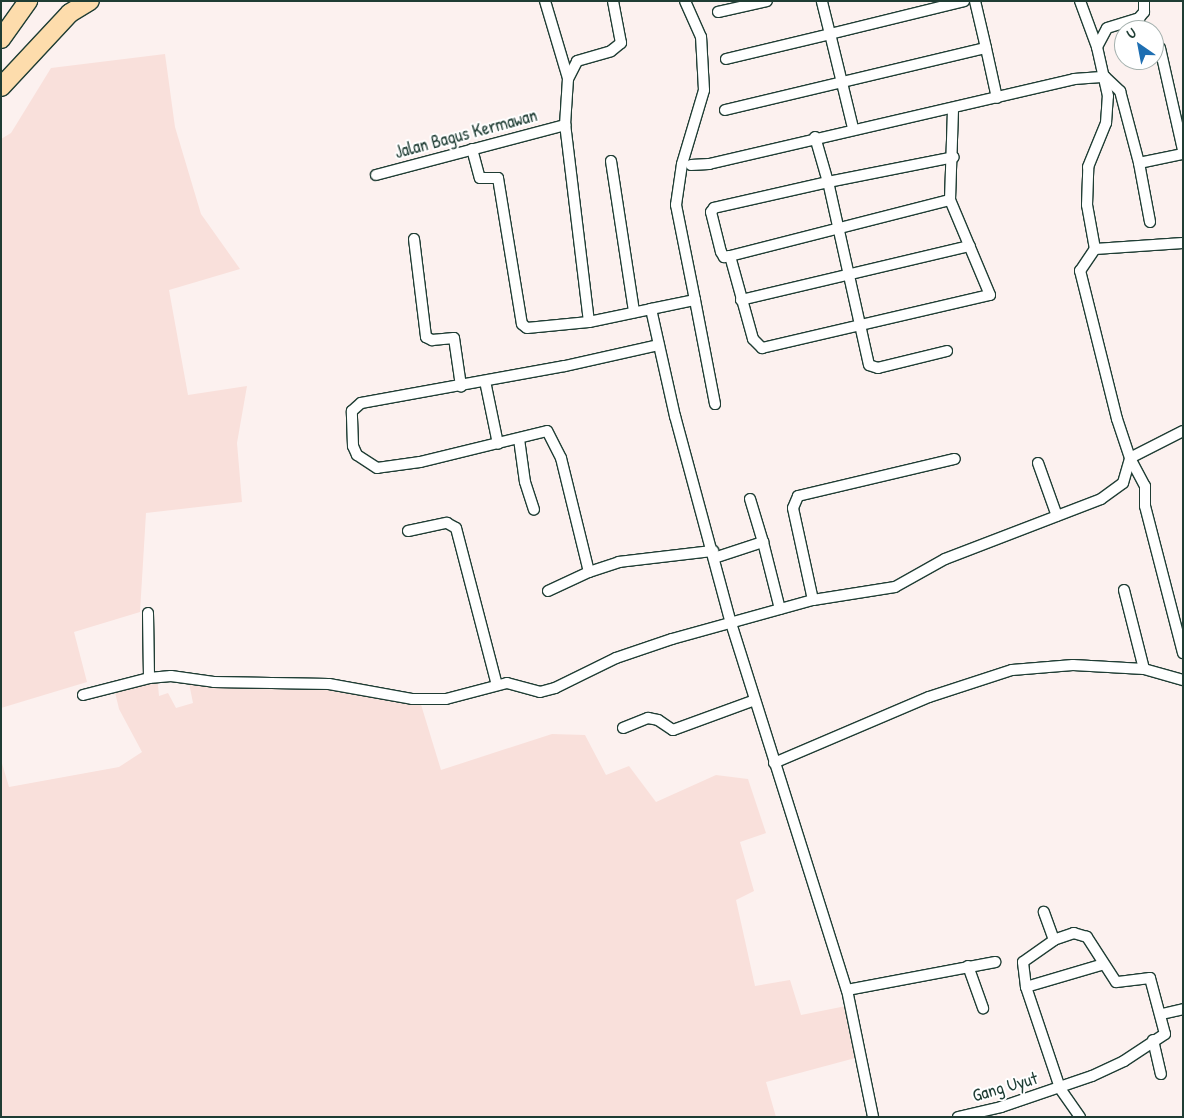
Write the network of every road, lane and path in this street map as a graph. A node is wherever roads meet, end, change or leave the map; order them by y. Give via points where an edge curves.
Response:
1 (28, 1) edge
2 (90, 1) edge
3 (545, 1) edge
4 (613, 1) edge
5 (685, 1) edge
6 (767, 1) edge
7 (822, 1) edge
8 (964, 1) edge
9 (975, 1) edge
10 (1080, 1) edge
11 (1144, 1) edge
12 (718, 12) dead end
13 (830, 34) junction
14 (1, 39) edge
15 (1097, 47) junction
16 (986, 48) junction
17 (726, 60) dead end
18 (1164, 66) edge
19 (1105, 77) junction
20 (568, 79) junction
21 (841, 81) junction
22 (1, 87) edge
23 (997, 98) junction
24 (953, 108) junction
25 (725, 110) dead end
26 (565, 125) junction
27 (853, 128) junction
28 (814, 137) junction
29 (472, 149) junction
30 (1183, 150) edge
31 (1183, 154) edge
32 (954, 157) junction
33 (612, 161) dead end
34 (1139, 163) junction
35 (691, 164) dead end
36 (376, 175) dead end
37 (828, 182) junction
38 (950, 200) junction
39 (1150, 222) dead end
40 (838, 229) junction
41 (414, 239) dead end
42 (1183, 243) edge
43 (970, 246) junction
44 (1095, 250) junction
45 (730, 256) junction
46 (850, 277) junction
47 (695, 300) junction
48 (741, 300) junction
49 (651, 308) junction
50 (634, 312) junction
51 (589, 322) junction
52 (861, 327) junction
53 (659, 345) junction
54 (947, 351) dead end
55 (485, 381) junction
56 (461, 386) junction
57 (715, 404) dead end
58 (1183, 431) edge
59 (519, 439) junction
60 (498, 444) junction
61 (1130, 458) junction
62 (955, 459) dead end
63 (1038, 463) dead end
64 (750, 498) dead end
65 (534, 510) dead end
66 (1057, 516) junction
67 (408, 531) dead end
68 (763, 542) junction
69 (713, 554) junction
70 (589, 572) junction
71 (1124, 590) dead end
72 (548, 591) dead end
73 (814, 600) junction
74 (780, 609) junction
75 (148, 613) dead end
76 (731, 623) junction
77 (1183, 653) edge
78 (1144, 669) junction
79 (149, 678) junction
80 (1183, 680) edge
81 (497, 685) junction
82 (84, 695) dead end
83 (755, 700) junction
84 (623, 728) dead end
85 (774, 763) junction
86 (1044, 912) dead end
87 (1054, 940) junction
88 (995, 962) dead end
89 (1104, 964) junction
90 (968, 966) junction
91 (1026, 988) junction
92 (847, 990) junction
93 (983, 1008) dead end
94 (1183, 1009) edge
95 (1162, 1014) junction
96 (1153, 1040) junction
97 (1161, 1074) dead end
98 (1060, 1088) junction
99 (873, 1117) edge
100 (958, 1117) edge
101 (1080, 1117) edge

1 - 14 highway
2 - 22 highway via 70,13
3 - 20 street
4 - 20 street via 621,43 611,51 576,62
5 - 47 street via 701,38 704,90 682,164 676,205
6 - 12 street
7 - 13 street
8 - 13 street
9 - 16 street
10 - 15 street
11 - 15 street via 1144,12 1139,18 1107,28
13 - 17 street
13 - 21 street
15 - 19 street
16 - 21 street
16 - 23 street
18 - 30 street
19 - 23 street via 1074,79
19 - 34 street via 1120,91
19 - 44 street via 1106,123 1088,167 1087,205
20 - 26 street
21 - 25 street
21 - 27 street
23 - 24 street
24 - 27 street
24 - 32 street
26 - 29 street, Jalan Bagus Kermawan
26 - 51 street
27 - 28 street
28 - 35 street via 709,164
28 - 37 street
29 - 36 street, Jalan Bagus Kermawan
29 - 51 street via 480,178 498,178 522,324 527,328
31 - 34 street
32 - 37 street
32 - 38 street
33 - 50 street
34 - 39 street
37 - 40 street
37 - 45 street via 714,208 711,212 721,252 724,257
38 - 40 street
38 - 43 street
40 - 45 street
40 - 46 street
41 - 56 street via 426,336 432,340 454,338
42 - 44 street
43 - 46 street
43 - 52 street via 990,296
44 - 61 street via 1080,270 1117,419
45 - 48 street
46 - 48 street
46 - 52 street
47 - 49 street
47 - 57 street
48 - 52 street via 753,338 762,348
49 - 50 street
49 - 53 street
50 - 51 street
52 - 54 street via 867,360 873,367
53 - 55 street
53 - 69 street
55 - 56 street
55 - 60 street
56 - 60 street via 355,406 352,411 353,446 357,454 377,468
58 - 61 street
59 - 60 street
59 - 65 street via 525,482
59 - 70 street via 546,431 551,434 561,458
61 - 66 street via 1123,483 1101,499
61 - 77 street via 1145,486 1145,506
62 - 73 street via 798,496 793,508
63 - 66 street
64 - 68 street
66 - 73 street via 945,559 895,587
67 - 81 street via 447,523 456,528
68 - 69 street
68 - 74 street
69 - 70 street via 619,562
69 - 76 street
70 - 72 street
71 - 78 street
73 - 74 street
74 - 76 street
75 - 79 street
76 - 81 street via 616,658 555,688 534,692 520,685
76 - 83 street
78 - 80 street
78 - 85 street via 1073,665 1012,670 929,697
79 - 81 street via 187,676 214,682 329,684 412,699 446,699
79 - 82 street
83 - 84 street via 673,730 658,720 648,718
83 - 85 street
85 - 92 street
86 - 87 street
87 - 89 street via 1074,933 1087,937
87 - 91 street via 1023,962
88 - 90 street
89 - 91 street
89 - 95 street via 1116,982 1150,978
90 - 92 street
90 - 93 street
91 - 98 street
92 - 99 street
94 - 95 street
95 - 96 street via 1165,1034
96 - 97 street
96 - 98 street, Gang Uyut via 1124,1061
98 - 100 street, Gang Uyut
98 - 101 street

